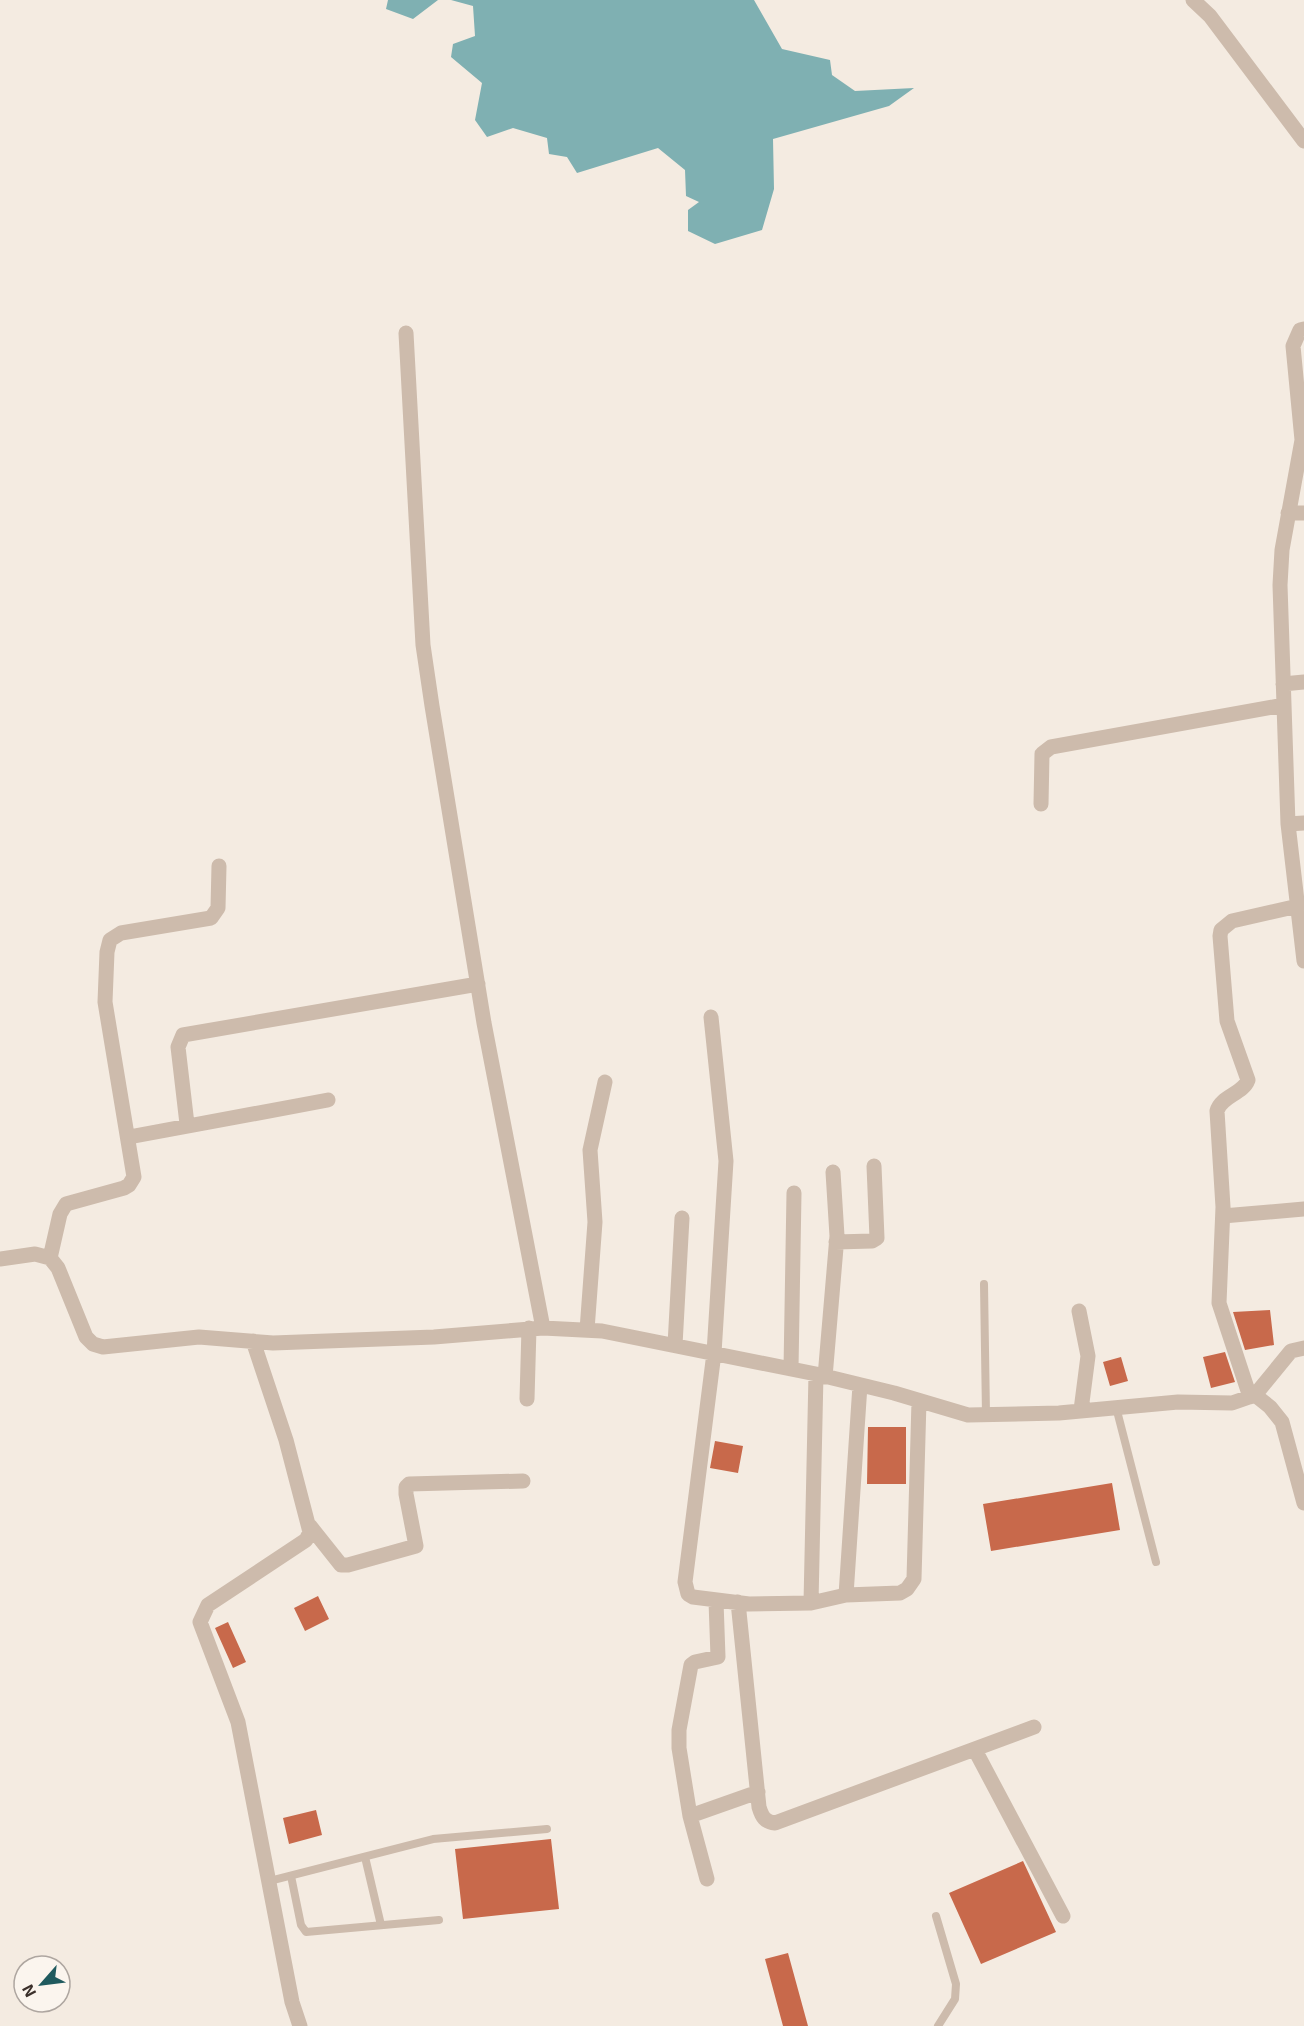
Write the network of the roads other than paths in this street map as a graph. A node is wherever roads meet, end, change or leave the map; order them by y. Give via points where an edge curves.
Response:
1 (1193, 0) edge
2 (1304, 141) edge
3 (1304, 329) edge
4 (406, 333) dead end
5 (1288, 513) junction
6 (1304, 513) edge
7 (1304, 682) edge
8 (1283, 684) junction
9 (1284, 705) junction
10 (1041, 804) dead end
11 (1296, 823) edge
12 (219, 866) dead end
13 (1298, 906) junction
14 (1304, 962) edge
15 (478, 984) junction
16 (711, 1017) dead end
17 (605, 1082) dead end
18 (328, 1100) dead end
19 (187, 1124) junction
20 (129, 1137) junction
21 (874, 1166) dead end
22 (833, 1172) dead end
23 (794, 1193) dead end
24 (1304, 1209) edge
25 (1223, 1216) junction
26 (682, 1218) dead end
27 (836, 1242) junction
28 (50, 1258) junction
29 (0, 1259) edge
30 (984, 1284) dead end
31 (1079, 1311) dead end
32 (536, 1328) junction
33 (587, 1330) junction
34 (253, 1341) junction
35 (675, 1346) junction
36 (1304, 1348) edge
37 (714, 1353) junction
38 (791, 1369) junction
39 (821, 1376) junction
40 (860, 1385) junction
41 (1252, 1396) junction
42 (527, 1399) dead end
43 (919, 1401) junction
44 (1116, 1407) junction
45 (1081, 1410) junction
46 (986, 1415) junction
47 (523, 1480) dead end
48 (1304, 1503) edge
49 (310, 1526) junction
50 (1156, 1562) dead end
51 (846, 1595) junction
52 (716, 1600) junction
53 (738, 1602) junction
54 (811, 1603) junction
55 (1034, 1726) dead end
56 (975, 1750) junction
57 (758, 1792) junction
58 (690, 1816) junction
59 (547, 1829) dead end
60 (365, 1857) junction
61 (291, 1876) junction
62 (707, 1879) dead end
63 (269, 1881) junction
64 (936, 1916) dead end
65 (1063, 1916) dead end
66 (439, 1920) dead end
67 (381, 1925) junction
68 (300, 2026) edge
69 (938, 2026) edge

1 - 2 street via 1210,16
3 - 5 street via 1293,346 1302,440
4 - 15 street via 423,645
5 - 6 street
5 - 8 street via 1280,585
7 - 8 street
8 - 9 street
9 - 10 street via 1051,747 1042,754
9 - 11 street
11 - 13 street
12 - 20 street via 218,908 212,918 121,933 110,940 107,1013
13 - 14 street
13 - 25 street via 1232,921 1221,930 1227,1021 1248,1080 1245,1087 1218,1107
15 - 19 street via 183,1035 178,1047
15 - 32 street
16 - 37 street via 726,1161
17 - 33 street via 590,1150 595,1221
18 - 19 street
19 - 20 street
20 - 28 street via 132,1182 124,1188 66,1204
21 - 27 street via 877,1238
22 - 27 street
23 - 38 street
24 - 25 street
25 - 41 street via 1219,1303
26 - 35 street
27 - 39 street
28 - 29 street via 36,1254
28 - 34 street via 64,1282 80,1326 93,1344 104,1347 200,1337
30 - 46 lane
31 - 45 street via 1088,1361
32 - 33 street
32 - 34 street via 434,1337
32 - 42 street
33 - 35 street
34 - 49 street
35 - 37 street
36 - 41 street via 1291,1351
37 - 38 street
37 - 52 street via 685,1582 693,1597
38 - 39 street
39 - 40 street
39 - 54 street
40 - 43 street
40 - 51 street
41 - 44 street via 1232,1403 1178,1401
41 - 48 street via 1270,1407 1282,1422
43 - 46 street via 968,1415
43 - 51 street via 914,1579 900,1593
44 - 45 street
44 - 50 lane
45 - 46 street
47 - 49 street via 409,1484 406,1494 416,1546 348,1565 341,1565
49 - 63 street via 306,1540 208,1605 200,1622 238,1722
51 - 54 street
52 - 53 street
52 - 58 street via 718,1657 691,1665 679,1730
53 - 54 street
53 - 57 street
55 - 56 street
56 - 57 street via 775,1823 761,1815
56 - 65 street
57 - 58 street
58 - 62 street
59 - 60 lane via 447,1836
60 - 61 lane
60 - 67 lane
61 - 63 lane
61 - 67 lane via 301,1925 306,1932
63 - 68 street
64 - 69 lane via 956,1984 956,1999
66 - 67 lane

